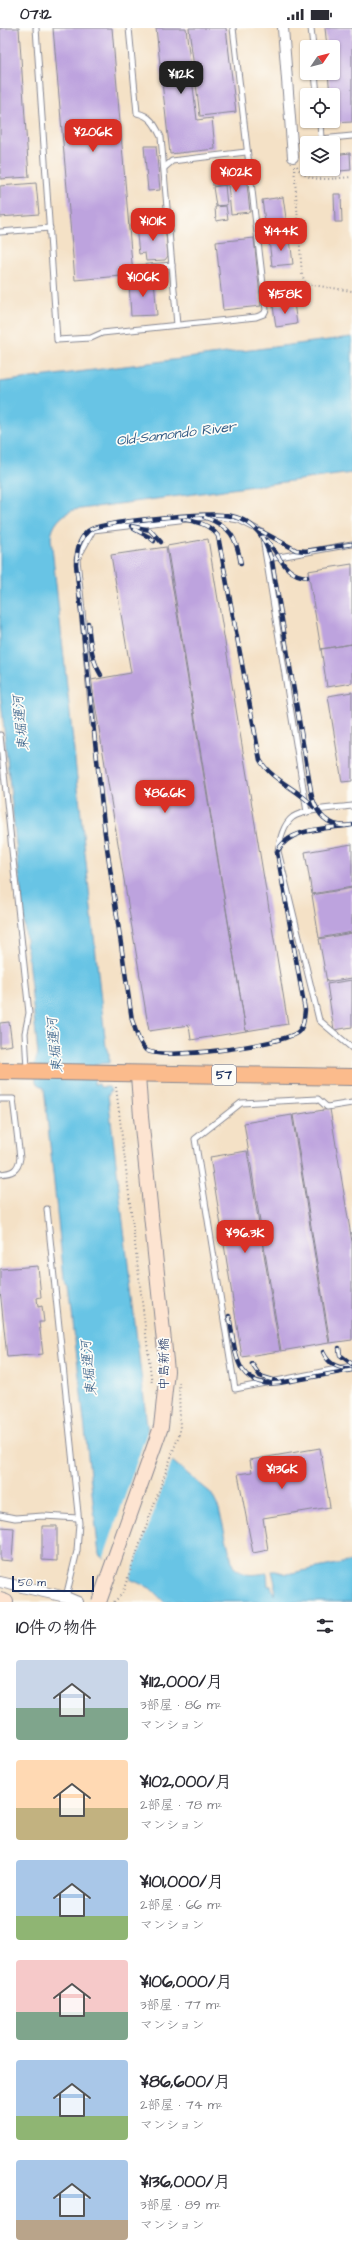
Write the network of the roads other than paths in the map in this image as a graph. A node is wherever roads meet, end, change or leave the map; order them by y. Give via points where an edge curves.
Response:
1 (36, 28) edge
2 (129, 28) edge
3 (233, 28) edge
4 (283, 28) edge
5 (311, 28) edge
6 (312, 40) edge
7 (320, 128) edge
8 (352, 136) edge
9 (246, 152) junction
10 (293, 157) road end
11 (164, 168) junction
12 (50, 228) junction
13 (0, 232) edge
14 (172, 265) junction
15 (138, 268) dead end
16 (177, 325) junction
17 (352, 544) edge
18 (268, 559) junction
19 (94, 725) dead end
20 (0, 735) edge
21 (352, 806) edge
22 (307, 812) junction
23 (352, 1048) edge
24 (0, 1071) edge
25 (31, 1072) junction
26 (138, 1074) junction
27 (352, 1076) edge
28 (0, 1099) edge
29 (352, 1103) edge
30 (0, 1174) edge
31 (47, 1209) dead end
32 (352, 1366) edge
33 (0, 1515) edge
34 (78, 1518) junction
35 (0, 1582) edge
36 (66, 1597) junction
37 (0, 1600) edge
38 (6, 1602) edge
39 (78, 1602) edge
40 (99, 1602) edge

1 - 12 lane
2 - 11 lane via 136,114 143,114 153,121 161,137
3 - 9 lane
4 - 10 street
5 - 6 lane
7 - 8 lane via 321,139
9 - 11 lane via 172,161
9 - 16 lane via 266,310 260,317
11 - 14 lane
12 - 13 lane
12 - 16 lane via 57,340 91,338 102,333
14 - 15 lane
14 - 16 lane
17 - 18 lane
18 - 19 lane via 262,532 239,520 214,516 93,530 77,559
18 - 22 lane
20 - 25 lane via 29,1013 25,1032
21 - 22 lane
22 - 23 lane via 292,818 282,833 278,851 319,1020
24 - 25 main road, 57
25 - 26 main road, 57
26 - 27 main road, 57
26 - 40 street, 中島新橋, bridge via 140,1117 167,1371 161,1428
28 - 30 lane via 13,1099 20,1158 19,1167 12,1173
29 - 32 lane via 327,1106 318,1098 241,1104 195,1139 235,1389
31 - 34 lane
33 - 34 lane via 16,1518
34 - 36 lane via 77,1551
35 - 36 street
36 - 39 street
37 - 38 street

